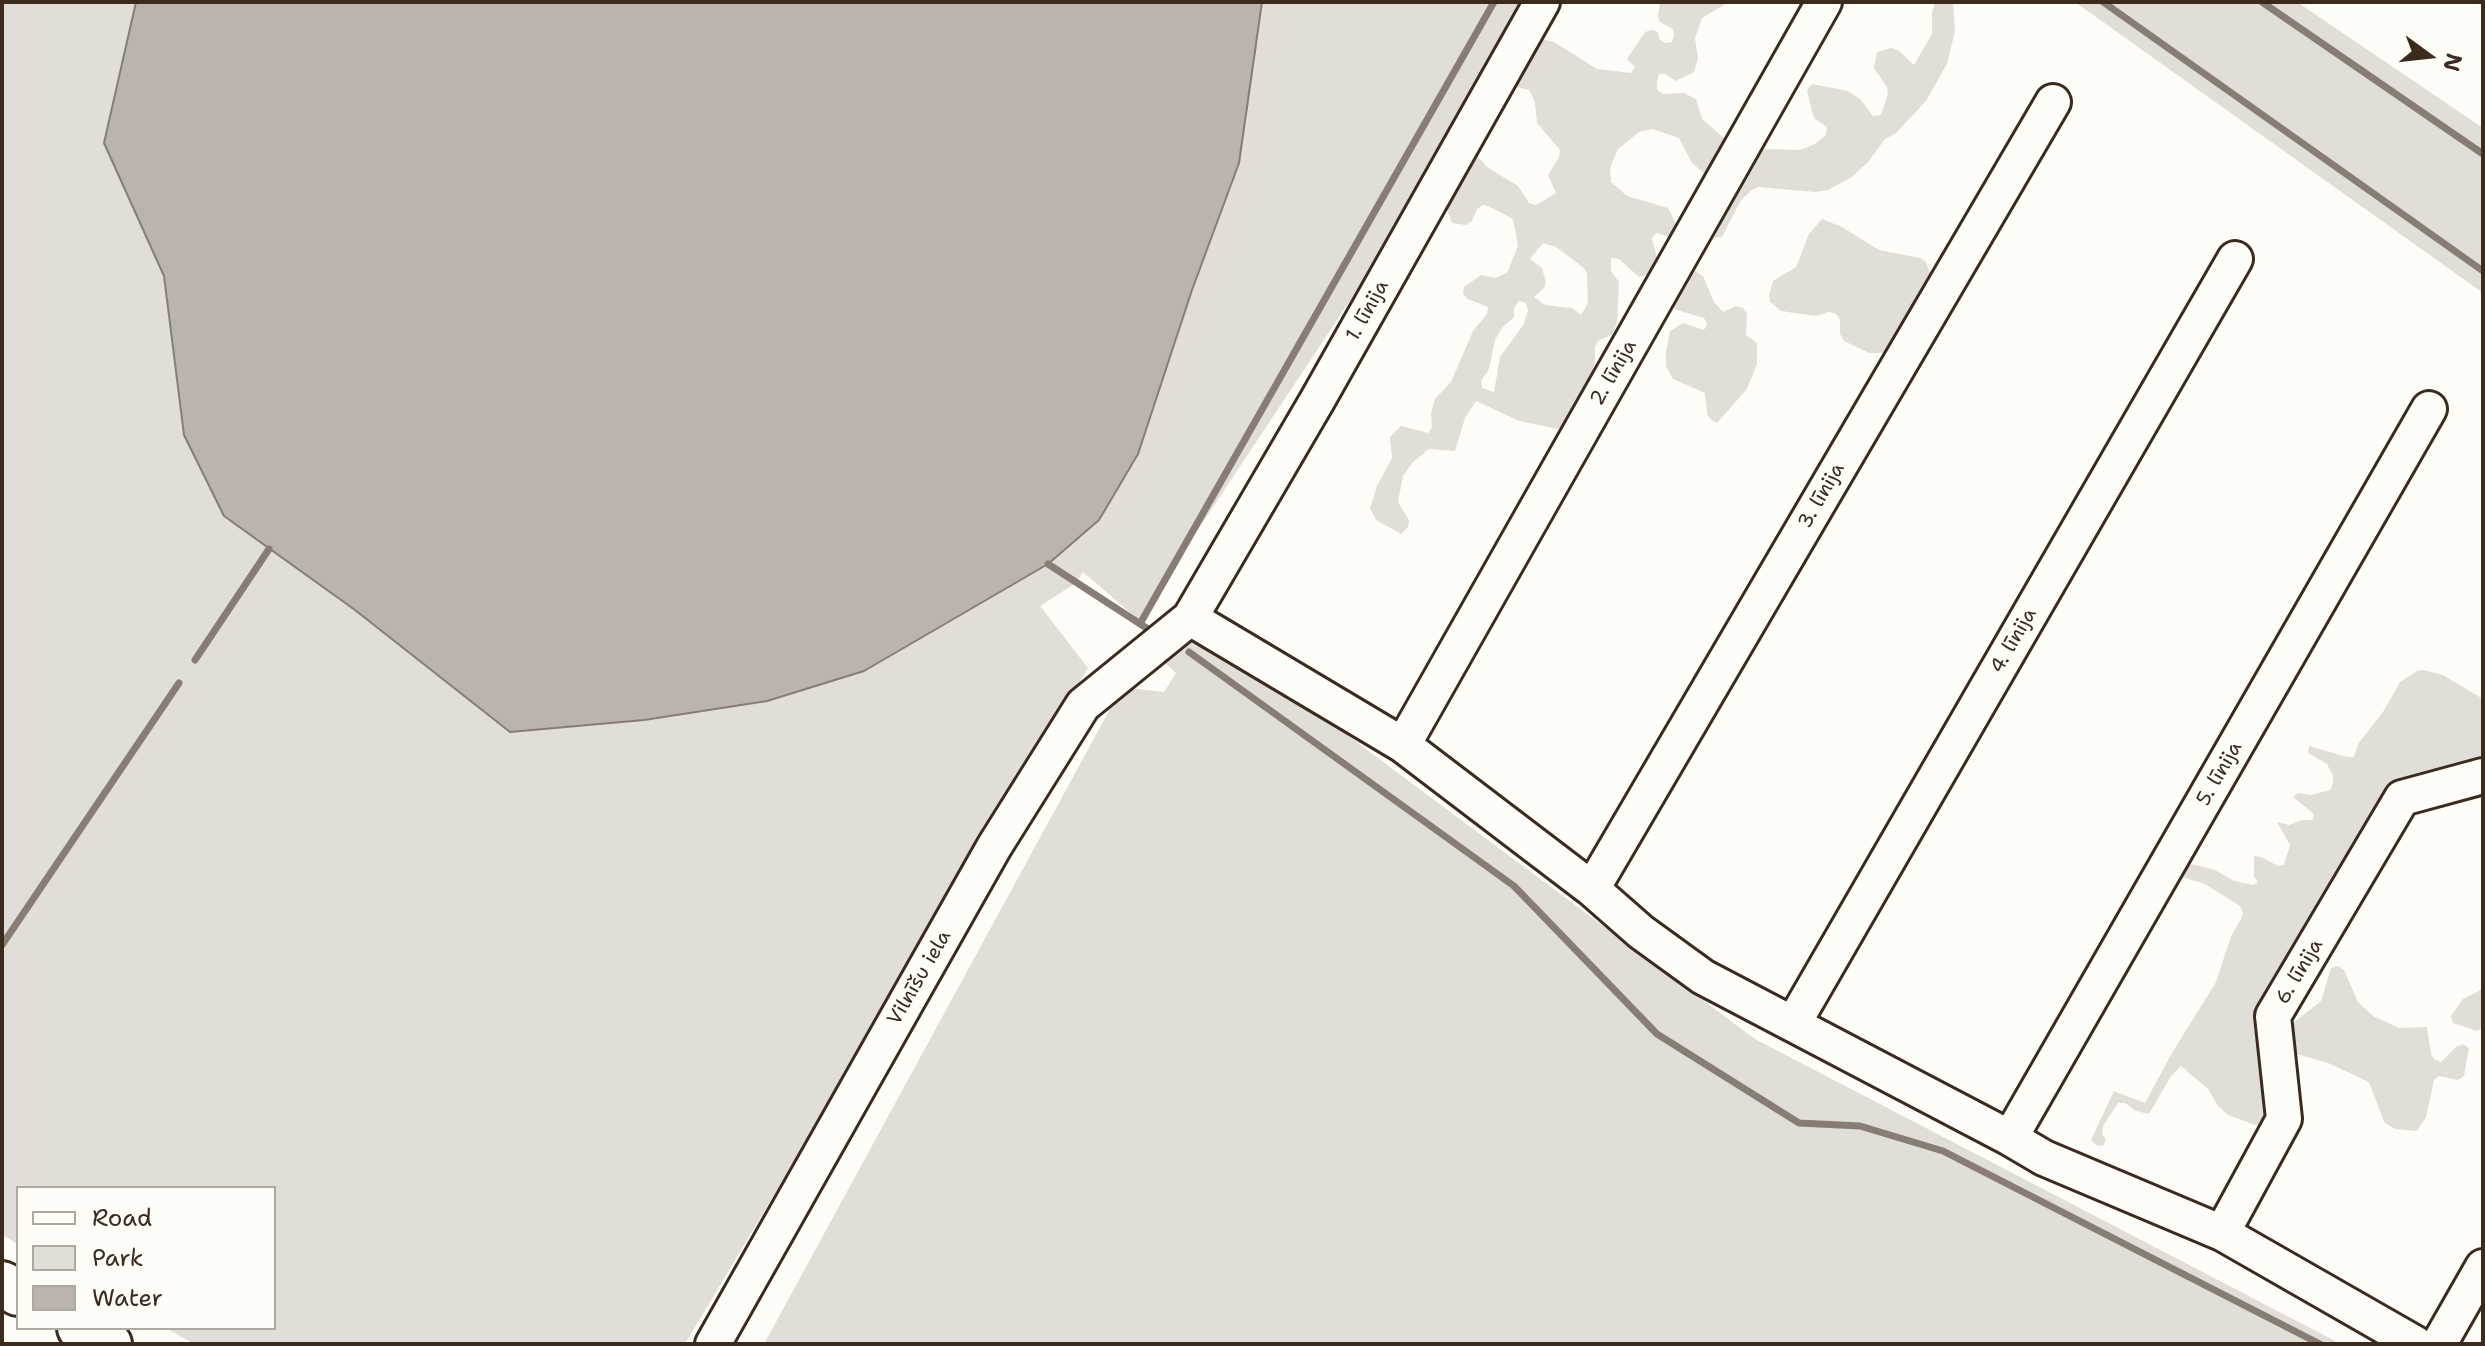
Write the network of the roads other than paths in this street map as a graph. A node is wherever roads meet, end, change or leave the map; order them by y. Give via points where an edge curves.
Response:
1 (1542, 2) edge
2 (1824, 2) edge
3 (2053, 102) dead end
4 (2235, 259) dead end
5 (2429, 409) dead end
6 (1190, 618) junction
7 (1403, 745) junction
8 (2483, 776) edge
9 (1592, 889) junction
10 (1793, 1024) junction
11 (2010, 1138) junction
12 (2222, 1233) junction
13 (2483, 1267) edge
14 (84, 1330) edge
15 (109, 1344) edge
16 (713, 1344) edge
17 (2416, 1344) edge
18 (2439, 1344) edge

1 - 6 street, 1. līnija
2 - 7 street, 2. līnija
3 - 9 street, 3. līnija
4 - 10 street, 4. līnija
5 - 11 street, 5. līnija
6 - 7 street
6 - 16 street, Vilnīšu iela via 1083,705 994,847
7 - 9 street
8 - 12 street, 6. līnija via 2402,798 2273,1016 2284,1119
9 - 10 street via 1703,977
10 - 11 street
11 - 12 street via 2044,1158
12 - 17 street
13 - 18 street
14 - 15 main road

